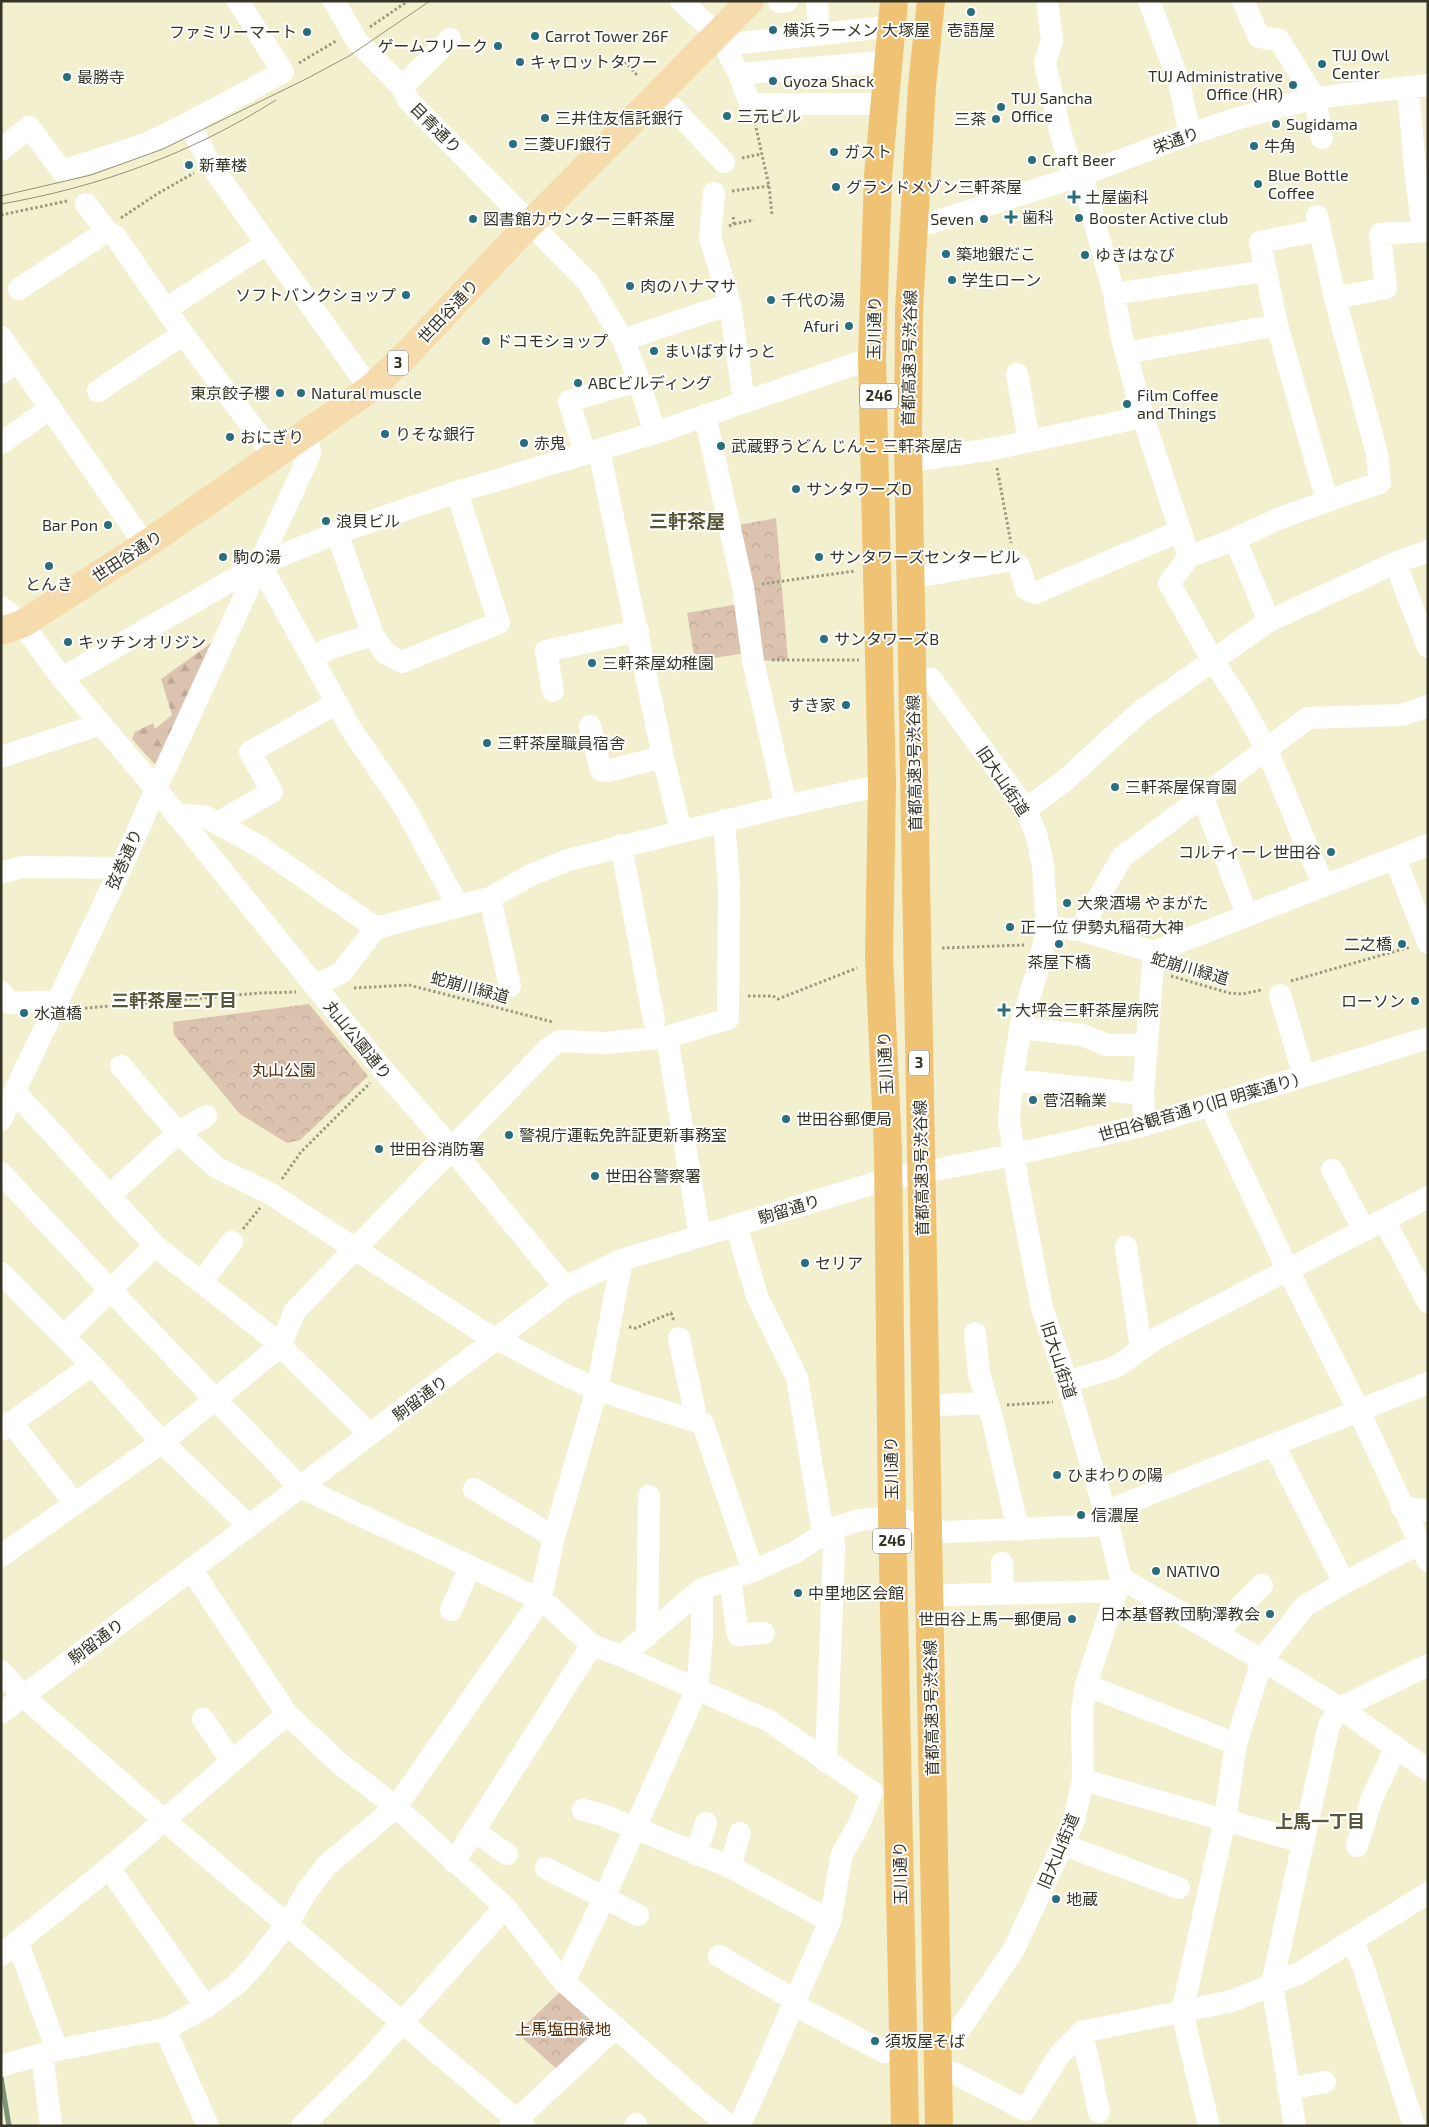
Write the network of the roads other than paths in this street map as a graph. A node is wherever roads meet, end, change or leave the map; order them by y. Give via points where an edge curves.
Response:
1 (238, 1) edge
2 (334, 1) edge
3 (682, 1) edge
4 (750, 1) edge
5 (817, 1) edge
6 (894, 1) edge
7 (908, 1) edge
8 (914, 1) edge
9 (930, 1) edge
10 (946, 1) edge
11 (1047, 1) edge
12 (1149, 1) edge
13 (1243, 1) edge
14 (886, 27) dead end
15 (815, 35) junction
16 (450, 40) dead end
17 (728, 43) junction
18 (883, 62) dead end
19 (828, 68) junction
20 (739, 74) junction
21 (1418, 86) edge
22 (402, 87) junction
23 (1315, 98) junction
24 (829, 103) junction
25 (879, 104) dead end
26 (674, 109) dead end
27 (189, 123) junction
28 (1190, 134) junction
29 (1322, 138) dead end
30 (1, 150) edge
31 (724, 162) dead end
32 (1078, 177) junction
33 (714, 193) road end
34 (86, 204) road end
35 (531, 223) junction
36 (931, 223) junction
37 (107, 231) junction
38 (1425, 231) edge
39 (266, 244) junction
40 (1265, 271) junction
41 (19, 289) dead end
42 (1114, 294) junction
43 (1335, 298) junction
44 (730, 304) junction
45 (166, 309) junction
46 (1277, 325) junction
47 (183, 334) junction
48 (1, 337) edge
49 (623, 340) junction
50 (1126, 354) junction
51 (872, 358) junction
52 (10, 367) edge
53 (1017, 374) dead end
54 (638, 381) junction
55 (370, 389) junction
56 (98, 391) dead end
57 (744, 401) junction
58 (51, 408) junction
59 (706, 414) junction
60 (1143, 417) junction
61 (655, 433) junction
62 (306, 434) junction
63 (873, 440) junction
64 (1029, 440) junction
65 (1, 443) edge
66 (592, 452) junction
67 (274, 456) junction
68 (924, 460) junction
69 (457, 492) junction
70 (1327, 501) junction
71 (1180, 531) junction
72 (337, 534) junction
73 (1236, 539) junction
74 (145, 544) junction
75 (1428, 551) edge
76 (1189, 557) junction
77 (1395, 563) junction
78 (260, 564) junction
79 (927, 575) junction
80 (1, 607) edge
81 (1270, 621) junction
82 (12, 627) edge
83 (638, 631) junction
84 (374, 635) junction
85 (1428, 647) edge
86 (312, 657) junction
87 (1213, 661) junction
88 (62, 678) junction
89 (931, 679) junction
90 (553, 691) dead end
91 (337, 703) junction
92 (1428, 706) edge
93 (101, 724) junction
94 (590, 726) dead end
95 (1267, 750) junction
96 (1, 757) edge
97 (663, 757) junction
98 (882, 785) junction
99 (156, 788) junction
100 (1202, 798) junction
101 (786, 806) junction
102 (1026, 809) junction
103 (176, 814) junction
104 (724, 820) junction
105 (217, 823) junction
106 (681, 831) junction
107 (621, 845) junction
108 (1428, 845) edge
109 (1395, 858) junction
110 (121, 868) junction
111 (1, 873) edge
112 (1323, 885) junction
113 (490, 898) junction
114 (458, 906) junction
115 (1247, 915) junction
116 (376, 928) junction
117 (1080, 930) junction
118 (1045, 935) junction
119 (1428, 943) edge
120 (1153, 961) junction
121 (510, 986) dead end
122 (1278, 988) road end
123 (317, 989) junction
124 (1, 992) edge
125 (54, 1006) junction
126 (661, 1028) junction
127 (1021, 1028) junction
128 (1428, 1038) edge
129 (1147, 1045) junction
130 (121, 1066) dead end
131 (1304, 1076) junction
132 (1012, 1080) junction
133 (15, 1092) junction
134 (1143, 1094) junction
135 (1210, 1105) junction
136 (206, 1116) dead end
137 (1, 1120) edge
138 (1145, 1125) junction
139 (178, 1133) junction
140 (452, 1150) junction
141 (1013, 1155) junction
142 (935, 1169) junction
143 (1332, 1170) dead end
144 (1, 1173) edge
145 (888, 1179) junction
146 (110, 1195) junction
147 (1428, 1197) edge
148 (1384, 1220) junction
149 (736, 1225) junction
150 (1364, 1230) junction
151 (700, 1236) junction
152 (232, 1242) road end
153 (156, 1246) junction
154 (1126, 1247) dead end
155 (355, 1249) junction
156 (622, 1260) junction
157 (1288, 1270) junction
158 (1, 1273) edge
159 (201, 1283) junction
160 (565, 1288) junction
161 (110, 1290) junction
162 (1428, 1302) edge
163 (975, 1333) dead end
164 (64, 1336) junction
165 (679, 1338) road end
166 (498, 1339) junction
167 (280, 1346) junction
168 (1141, 1349) junction
169 (92, 1365) junction
170 (1428, 1383) edge
171 (596, 1389) junction
172 (1069, 1392) junction
173 (216, 1399) junction
174 (988, 1404) junction
175 (942, 1405) junction
176 (1359, 1411) junction
177 (697, 1422) junction
178 (6, 1426) edge
179 (370, 1434) junction
180 (162, 1442) junction
181 (1274, 1445) junction
182 (300, 1488) junction
183 (474, 1489) dead end
184 (649, 1496) dead end
185 (75, 1504) junction
186 (1401, 1506) junction
187 (1428, 1511) edge
188 (892, 1517) junction
189 (1107, 1519) junction
190 (249, 1526) junction
191 (828, 1530) junction
192 (1018, 1530) junction
193 (946, 1532) junction
194 (554, 1537) junction
195 (1424, 1552) edge
196 (1, 1556) edge
197 (1002, 1563) dead end
198 (470, 1567) junction
199 (191, 1570) junction
200 (753, 1571) junction
201 (730, 1579) junction
202 (1344, 1583) junction
203 (1119, 1585) junction
204 (1262, 1585) dead end
205 (702, 1589) junction
206 (1003, 1594) junction
207 (947, 1595) junction
208 (540, 1601) junction
209 (451, 1610) dead end
210 (764, 1633) dead end
211 (1218, 1634) junction
212 (647, 1636) junction
213 (592, 1645) junction
214 (622, 1656) junction
215 (1262, 1660) junction
216 (1428, 1665) edge
217 (1, 1671) edge
218 (1086, 1685) junction
219 (697, 1689) junction
220 (23, 1696) junction
221 (1340, 1708) junction
222 (1, 1713) edge
223 (287, 1714) junction
224 (203, 1719) dead end
225 (1236, 1744) junction
226 (1396, 1747) junction
227 (232, 1762) junction
228 (826, 1762) junction
229 (1428, 1770) edge
230 (1083, 1780) junction
231 (396, 1807) junction
232 (583, 1810) dead end
233 (1225, 1819) junction
234 (164, 1820) junction
235 (706, 1822) dead end
236 (635, 1830) junction
237 (474, 1831) junction
238 (740, 1833) dead end
239 (1303, 1842) junction
240 (1064, 1845) junction
241 (1356, 1846) dead end
242 (507, 1854) dead end
243 (696, 1854) junction
244 (454, 1862) junction
245 (730, 1867) junction
246 (109, 1868) junction
247 (546, 1868) dead end
248 (1179, 1888) dead end
249 (1428, 1893) edge
250 (604, 1898) junction
251 (505, 1907) junction
252 (638, 1915) dead end
253 (830, 1921) junction
254 (288, 1923) junction
255 (1353, 1941) junction
256 (9, 1948) edge
257 (719, 1956) dead end
258 (564, 1982) junction
259 (1272, 1984) junction
260 (796, 2000) junction
261 (206, 2007) junction
262 (1182, 2012) junction
263 (403, 2023) junction
264 (616, 2028) junction
265 (165, 2029) junction
266 (1082, 2032) junction
267 (954, 2038) junction
268 (49, 2052) junction
269 (884, 2052) dead end
270 (1, 2066) edge
271 (954, 2073) junction
272 (1326, 2082) dead end
273 (1288, 2089) junction
274 (1100, 2112) dead end
275 (517, 2123) edge
276 (51, 2126) edge
277 (208, 2126) edge
278 (302, 2126) edge
279 (730, 2126) edge
280 (739, 2126) edge
281 (905, 2126) edge
282 (915, 2126) edge
283 (939, 2126) edge
284 (956, 2126) edge
285 (1209, 2126) edge
286 (1295, 2126) edge
287 (1414, 2126) edge

1 - 27 street via 283,72
2 - 22 street, 目青通り via 353,35
3 - 17 street
4 - 17 main road, 世田谷通り / 3
5 - 15 street
6 - 51 highway, 玉川通り / 246 via 878,176
7 - 282 highway, 首都高速3号渋谷線 / 3 via 890,246 886,439
8 - 63 highway, 246 via 892,329
9 - 283 highway, 首都高速3号渋谷線 / 3 via 909,310 908,445
10 - 36 highway
11 - 32 street via 1052,40 1045,63 1060,131
12 - 28 street via 1179,82
13 - 23 street via 1259,37 1279,40
14 - 15 street
15 - 17 street
16 - 22 street
17 - 20 street
17 - 35 main road, 世田谷通り / 3
18 - 19 street
19 - 20 street
19 - 24 street
20 - 24 street via 750,104
21 - 23 street, 栄通り
21 - 38 street via 1415,168
22 - 35 street, 目青通り via 408,100
23 - 28 street, 栄通り
23 - 29 street
24 - 25 street
26 - 31 street
27 - 30 street via 146,144 62,171 29,128
27 - 39 street via 210,164
28 - 32 street, 栄通り
32 - 36 street, 栄通り
32 - 42 street
33 - 44 street via 710,237
34 - 37 street
35 - 49 street, 目青通り via 588,282
35 - 55 main road, 世田谷通り / 3
36 - 68 highway
37 - 41 street
37 - 45 street via 115,236
38 - 43 street via 1380,234 1386,288
39 - 45 street
39 - 55 street
40 - 42 street
40 - 43 street via 1260,242 1318,223
40 - 46 street
42 - 50 street
43 - 70 street via 1377,454 1380,484
44 - 49 street
44 - 57 street
45 - 47 street
46 - 50 street
46 - 70 street
47 - 56 street
47 - 67 street
48 - 52 street
49 - 54 street, 目青通り
50 - 60 street
51 - 57 street
51 - 63 highway, 玉川通り / 246
52 - 58 street
53 - 64 street
54 - 61 street, 目青通り
54 - 66 street via 570,402
55 - 62 main road, 世田谷通り / 3
57 - 59 street
58 - 65 street
58 - 74 street
59 - 61 street
59 - 101 street via 743,587 753,661
60 - 64 street
60 - 71 street
61 - 66 street
62 - 67 main road, 世田谷通り / 3
62 - 78 street, 弦巻通り via 310,452
63 - 98 highway, 玉川通り / 246
64 - 68 street
66 - 69 street
66 - 83 street
67 - 74 main road, 世田谷通り / 3
68 - 79 highway
69 - 72 street
69 - 84 street via 499,623 402,662 386,654
70 - 73 street
71 - 76 street
71 - 79 street via 1035,593 1026,589 1020,566 1012,560
72 - 78 street
72 - 84 street
73 - 76 street
73 - 81 street
74 - 82 main road, 世田谷通り / 3
75 - 77 street
76 - 87 street via 1169,582
77 - 81 street
77 - 85 street
78 - 86 street
78 - 88 street
78 - 99 street, 弦巻通り
79 - 89 highway
80 - 82 street
81 - 87 street
82 - 88 street
83 - 90 street via 546,651
83 - 97 street
84 - 86 street
86 - 91 street
87 - 95 street
87 - 102 street via 1140,712 1063,782
88 - 93 street
89 - 102 street, 旧大山街道
89 - 142 highway
91 - 105 street via 250,752 272,792
91 - 114 street via 405,808
92 - 95 street via 1402,715 1308,718
93 - 96 street
93 - 99 street
94 - 97 street via 601,770
95 - 100 street
95 - 112 street
97 - 106 street
98 - 101 street
98 - 145 highway, 玉川通り / 246 via 879,956
99 - 103 street, 丸山公園通り
99 - 110 street, 弦巻通り
100 - 115 street
100 - 117 street via 1122,857
101 - 104 street
102 - 118 street, 旧大山街道 via 1038,837 1043,866
103 - 105 street via 204,816
103 - 123 street, 丸山公園通り
104 - 106 street
104 - 126 street via 729,886 728,1019
105 - 116 street via 257,845
106 - 107 street
107 - 113 street via 568,860 531,875
107 - 126 street
108 - 109 street
109 - 112 street
109 - 119 street
110 - 111 street via 22,867
110 - 125 street, 弦巻通り
112 - 115 street
113 - 114 street
113 - 121 street
114 - 116 street
115 - 120 street
116 - 123 street via 342,972
117 - 118 street
117 - 120 street
118 - 127 street, 旧大山街道
120 - 129 street
122 - 131 street
123 - 140 street, 丸山公園通り
124 - 125 street via 10,1003
125 - 133 street, 弦巻通り
126 - 140 street via 605,1043 560,1042 549,1048
126 - 151 street
127 - 129 street via 1082,1035 1107,1045
127 - 132 street, 旧大山街道
128 - 131 street, 世田谷観音通り(旧 明薬通り)
129 - 134 street
130 - 139 street
131 - 135 street, 世田谷観音通り(旧 明薬通り)
132 - 134 street
132 - 141 street, 旧大山街道 via 1009,1120
133 - 137 street, 弦巻通り
133 - 146 street
134 - 138 street
135 - 138 street, 世田谷観音通り(旧 明薬通り)
135 - 157 street
136 - 139 street
138 - 141 street, 世田谷観音通り(旧 明薬通り)
139 - 146 street
139 - 155 street via 216,1167 271,1194
140 - 155 street
140 - 160 street, 丸山公園通り
141 - 142 street, 世田谷観音通り(旧 明薬通り)
141 - 172 street, 旧大山街道 via 1042,1308
142 - 145 street, 駒留通り
142 - 175 highway
143 - 150 street
144 - 161 street
145 - 149 street, 駒留通り
145 - 188 highway, 玉川通り / 246
146 - 153 street
147 - 148 street
148 - 150 street
148 - 162 street
149 - 151 street, 駒留通り
149 - 191 street via 757,1296 797,1378
150 - 157 street
151 - 156 street, 駒留通り
152 - 159 street
153 - 159 street
153 - 161 street
154 - 168 street
155 - 166 street
155 - 167 street via 295,1311
156 - 160 street, 駒留通り
156 - 171 street
157 - 168 street
157 - 176 street
158 - 164 street
159 - 167 street
160 - 166 street, 駒留通り
161 - 164 street
161 - 173 street
163 - 174 street via 979,1374
164 - 169 street
165 - 177 street
166 - 171 street
166 - 179 street, 駒留通り
167 - 173 street
167 - 179 street
168 - 172 street via 1116,1367
169 - 178 street
169 - 180 street
170 - 176 street
171 - 177 street
171 - 194 street
172 - 189 street, 旧大山街道
173 - 180 street
173 - 182 street
174 - 175 street
174 - 192 street
175 - 193 highway
176 - 181 street
176 - 186 street
177 - 200 street via 703,1424
178 - 185 street
179 - 182 street, 駒留通り
180 - 185 street
180 - 190 street
181 - 189 street
181 - 202 street
182 - 190 street, 駒留通り
182 - 198 street
183 - 194 street
184 - 212 street
185 - 196 street
186 - 187 street
186 - 195 street
188 - 191 street via 860,1520
188 - 193 street
188 - 281 highway, 玉川通り / 246
189 - 192 street
189 - 203 street, 旧大山街道
190 - 199 street, 駒留通り
191 - 200 street via 794,1553
191 - 228 street via 834,1558
192 - 193 street
193 - 207 highway
194 - 208 street
195 - 202 street
197 - 206 street
198 - 208 street
198 - 209 street
199 - 220 street, 駒留通り
199 - 223 street
200 - 201 street
201 - 205 street
201 - 210 street via 738,1636
202 - 215 street via 1305,1606
203 - 206 street
203 - 211 street
203 - 218 street, 旧大山街道
204 - 211 street
205 - 212 street
205 - 219 street
206 - 207 street
207 - 267 highway
208 - 213 street
208 - 231 street
211 - 215 street
212 - 214 street
213 - 214 street
213 - 237 street
214 - 219 street
215 - 221 street
215 - 225 street
216 - 221 street
217 - 220 street
218 - 225 street
218 - 230 street, 旧大山街道 via 1082,1712
219 - 228 street via 768,1721
219 - 236 street
220 - 222 street, 駒留通り
220 - 234 street
221 - 226 street
221 - 239 street via 1329,1725
223 - 227 street
223 - 231 street via 339,1763
224 - 227 street
225 - 233 street
226 - 229 street
226 - 241 street via 1372,1798
227 - 234 street
228 - 253 street via 872,1792 842,1854
230 - 233 street
230 - 240 street, 旧大山街道 via 1074,1820
231 - 244 street
231 - 254 street via 327,1865
232 - 236 street via 603,1815
233 - 239 street
233 - 262 street
234 - 246 street
234 - 254 street
235 - 243 street
236 - 243 street
236 - 250 street
237 - 242 street
237 - 244 street
238 - 245 street
239 - 259 street
240 - 248 street
240 - 267 street, 旧大山街道 via 1014,1949
243 - 245 street
244 - 251 street
245 - 253 street
246 - 256 street
246 - 261 street
247 - 250 street
249 - 255 street
250 - 252 street
250 - 258 street
251 - 258 street
251 - 263 street
253 - 260 street
254 - 261 street via 237,1984
254 - 263 street
255 - 259 street via 1300,1973
255 - 287 street via 1364,1966
256 - 268 street
257 - 260 street
258 - 264 street
259 - 262 street via 1232,2001
259 - 273 street
260 - 269 street via 800,2008
260 - 280 street
261 - 265 street
262 - 266 street
262 - 285 street
263 - 275 street
263 - 278 street
264 - 275 street
264 - 279 street
265 - 268 street
265 - 277 street
266 - 271 street via 1060,2054 1025,2110
266 - 274 street
267 - 271 highway
268 - 270 street
268 - 276 street
271 - 284 highway
272 - 273 street
273 - 286 street

